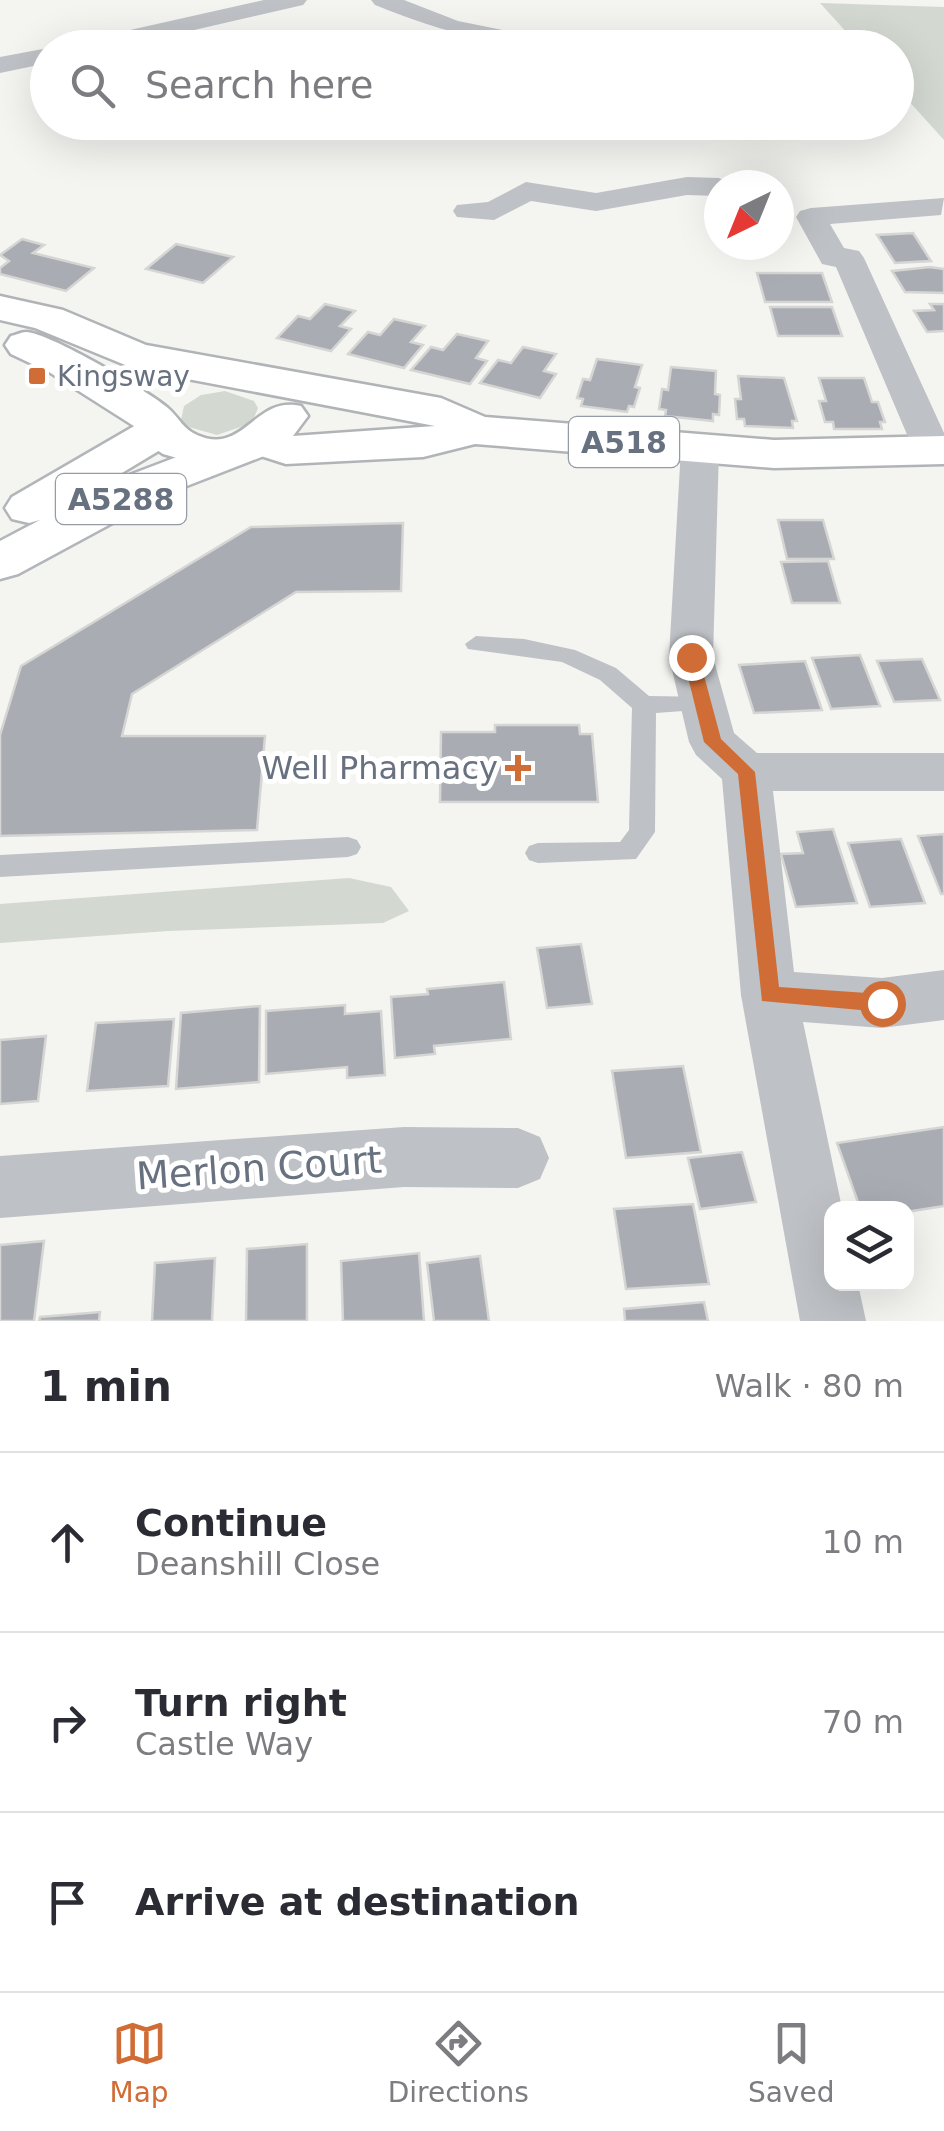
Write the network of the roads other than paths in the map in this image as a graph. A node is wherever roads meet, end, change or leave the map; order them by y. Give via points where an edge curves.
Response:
1 (295, 0) edge
2 (383, 0) edge
3 (161, 10) dead end
4 (195, 22) junction
5 (160, 30) edge
6 (204, 30) edge
7 (467, 30) edge
8 (30, 59) edge
9 (0, 65) edge
10 (704, 186) edge
11 (941, 206) dead end
12 (468, 212) dead end
13 (794, 223) edge
14 (847, 261) junction
15 (0, 308) edge
16 (0, 335) edge
17 (210, 374) junction
18 (268, 382) junction
19 (156, 425) junction
20 (475, 430) junction
21 (254, 443) junction
22 (700, 448) junction
23 (938, 450) edge
24 (0, 524) edge
25 (0, 562) edge
26 (476, 644) dead end
27 (702, 703) junction
28 (644, 705) junction
29 (746, 772) junction
30 (944, 772) edge
31 (348, 846) dead end
32 (538, 853) dead end
33 (0, 866) edge
34 (770, 995) junction
35 (944, 995) edge
36 (518, 1158) dead end
37 (0, 1187) edge
38 (833, 1321) edge

1 - 4 street
2 - 7 street
3 - 4 street
4 - 5 street
4 - 6 street
8 - 9 street
10 - 12 street via 596,202 526,191 494,211
11 - 14 street via 811,218 833,257
13 - 14 street via 817,266
14 - 23 street
15 - 17 main road, A518 via 48,318 135,356
16 - 19 main road, A518 via 64,363
17 - 18 main road, A518
17 - 19 main road via 169,391 157,403
18 - 20 main road, A518 via 441,411
18 - 21 main road via 287,411
19 - 21 main road, A518 via 175,443 196,449 222,453
19 - 24 main road, A5288
20 - 21 main road, A518 via 424,443 286,450
20 - 22 main road, A518
21 - 25 main road, A5288 via 148,484
22 - 23 main road, A518 via 774,454
22 - 27 street via 691,657
26 - 28 lane via 569,655 622,680
27 - 28 lane
27 - 29 street via 713,742
28 - 32 lane via 642,832 628,852
29 - 30 street
29 - 34 street
31 - 33 lane
34 - 35 street via 882,1003
34 - 38 street
36 - 37 street, Merlon Court via 404,1158

